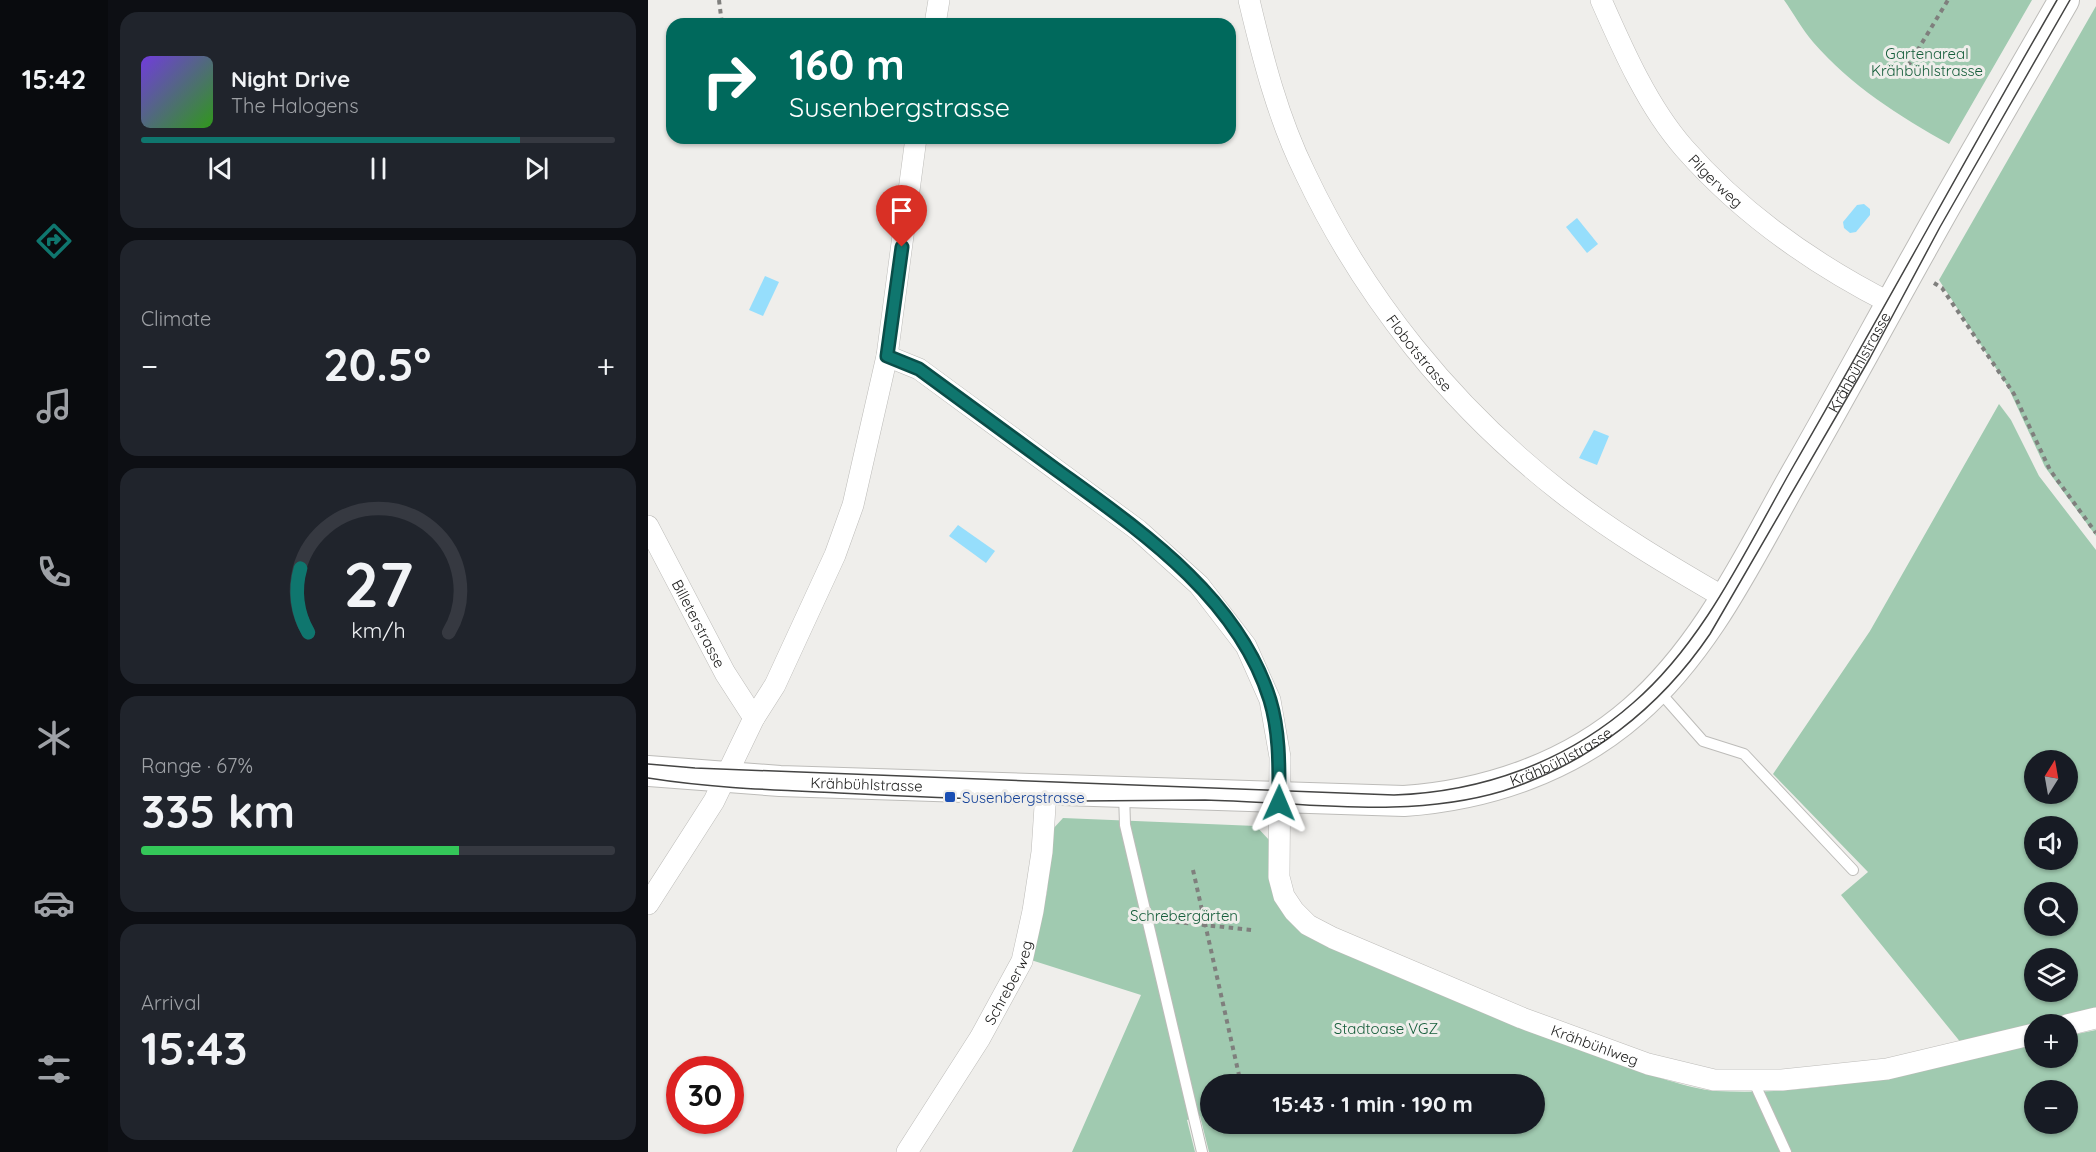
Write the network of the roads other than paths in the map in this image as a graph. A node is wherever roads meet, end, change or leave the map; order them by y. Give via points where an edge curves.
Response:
1 (939, 0) edge
2 (1249, 0) edge
3 (1601, 0) edge
4 (2064, 0) edge
5 (936, 18) edge
6 (915, 144) edge
7 (1892, 304) junction
8 (887, 356) junction
9 (648, 526) edge
10 (1725, 598) junction
11 (1658, 689) junction
12 (754, 718) junction
13 (648, 771) edge
14 (726, 778) junction
15 (1046, 791) junction
16 (1124, 793) junction
17 (1279, 797) junction
18 (1853, 870) dead end
19 (648, 904) edge
20 (2096, 1018) edge
21 (2078, 1023) edge
22 (2024, 1036) edge
23 (1753, 1080) junction
24 (907, 1152) edge
25 (1202, 1152) edge
26 (1786, 1152) edge

1 - 5 street
2 - 10 street, Flobotstrasse via 1277,103 1304,172 1379,301 1435,375 1496,437 1561,492 1632,543
3 - 7 street, Pilgerweg via 1652,103 1684,148 1783,239
4 - 7 street, Krähbühlstrasse
6 - 8 street
7 - 10 street, Krähbühlstrasse
8 - 12 street via 853,505 835,555 775,685
8 - 17 street, Krähbühlweg via 919,369 1129,522 1199,585 1246,646 1270,700 1280,757
9 - 12 street, Billeterstrasse via 725,673
10 - 11 street, Krähbühlstrasse via 1691,650
11 - 17 street, Krähbühlstrasse via 1632,713 1582,748 1535,772 1492,787 1404,801
11 - 18 lane via 1703,741 1743,754
12 - 14 street
13 - 14 street, Krähbühlstrasse
14 - 15 street, Krähbühlstrasse
14 - 19 street
15 - 16 street, Krähbühlstrasse
15 - 24 street, Schreberweg via 1034,911 1022,961 980,1038
16 - 17 street, Krähbühlstrasse
16 - 25 lane via 1125,825
17 - 23 street, Krähbühlweg via 1279,877 1284,896 1308,925 1522,1018 1648,1064 1714,1080
20 - 21 street
22 - 23 street, Krähbühlweg via 1887,1069
23 - 26 lane

